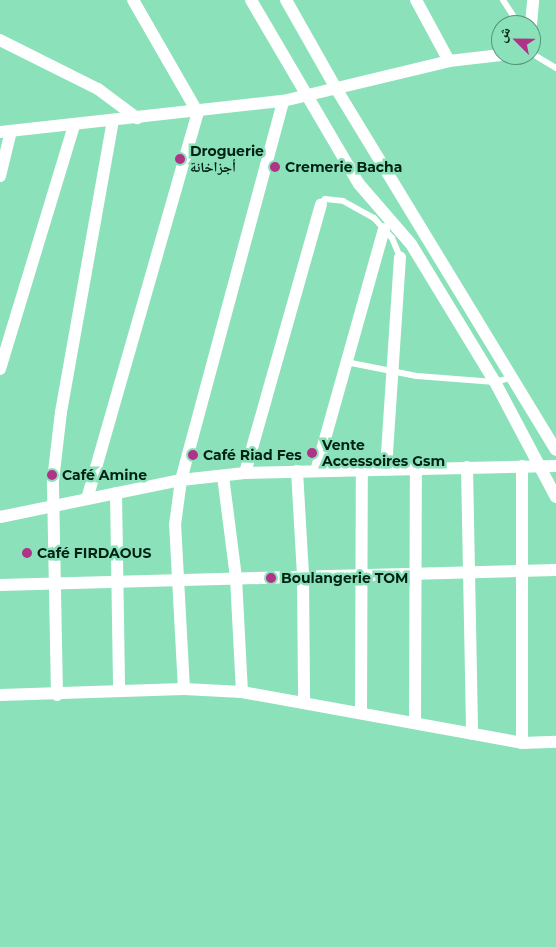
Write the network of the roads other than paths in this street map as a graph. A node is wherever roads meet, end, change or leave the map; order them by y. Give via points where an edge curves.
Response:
1 (133, 0) edge
2 (251, 0) edge
3 (286, 0) edge
4 (416, 0) edge
5 (503, 0) edge
6 (533, 0) edge
7 (513, 15) edge
8 (532, 15) edge
9 (0, 40) edge
10 (491, 56) edge
11 (541, 59) edge
12 (449, 60) junction
13 (556, 68) edge
14 (337, 90) junction
15 (308, 96) junction
16 (283, 101) junction
17 (198, 113) junction
18 (137, 118) junction
19 (113, 122) junction
20 (74, 125) junction
21 (6, 132) edge
22 (0, 176) edge
23 (322, 205) joint
24 (384, 229) junction
25 (400, 257) joint
26 (345, 362) junction
27 (0, 369) edge
28 (391, 371) junction
29 (510, 378) junction
30 (495, 382) junction
31 (556, 450) edge
32 (522, 466) junction
33 (556, 466) edge
34 (467, 467) junction
35 (540, 467) junction
36 (386, 468) junction
37 (416, 469) junction
38 (316, 470) junction
39 (362, 470) junction
40 (297, 471) junction
41 (245, 473) junction
42 (223, 476) junction
43 (181, 480) junction
44 (116, 493) junction
45 (556, 497) edge
46 (88, 499) junction
47 (51, 509) junction
48 (0, 517) edge
49 (556, 570) edge
50 (524, 571) junction
51 (416, 573) junction
52 (467, 573) junction
53 (362, 574) junction
54 (303, 576) junction
55 (236, 578) junction
56 (177, 579) junction
57 (117, 581) junction
58 (54, 584) junction
59 (0, 585) edge
60 (184, 689) junction
61 (119, 691) junction
62 (242, 692) junction
63 (0, 694) edge
64 (57, 695) junction
65 (304, 702) junction
66 (361, 713) junction
67 (415, 723) junction
68 (472, 734) junction
69 (556, 742) edge
70 (522, 743) junction

1 - 17 street
2 - 15 street
3 - 14 street
4 - 12 street
5 - 7 lane
6 - 8 street
9 - 18 street via 98,89
10 - 12 street
11 - 13 lane
12 - 14 street
14 - 15 street
14 - 29 street
15 - 16 street
15 - 30 street via 359,184 411,244
16 - 17 street
16 - 43 street
17 - 18 street
17 - 46 street
18 - 19 street
19 - 20 street
19 - 47 street via 61,412
20 - 21 street
20 - 27 street
21 - 22 street
23 - 24 lane via 325,199 343,201 374,218
23 - 41 street
24 - 25 lane via 395,242
24 - 26 street
25 - 28 street
26 - 28 lane
26 - 38 street
28 - 30 lane
28 - 36 street
29 - 30 lane
29 - 31 street
30 - 35 street
32 - 34 street
32 - 35 street
32 - 50 street
33 - 35 street
34 - 37 street
34 - 52 street
35 - 45 street
36 - 37 street
36 - 39 street
37 - 51 street
38 - 39 street
38 - 40 street
39 - 53 street
40 - 41 street
40 - 54 street
41 - 42 street
42 - 43 street
42 - 55 street
43 - 44 street
43 - 56 street via 175,525
44 - 46 street
44 - 57 street
46 - 47 street
47 - 48 street
47 - 58 street
49 - 50 street
50 - 52 street
50 - 70 street
51 - 52 street
51 - 53 street
51 - 67 street
52 - 68 street
53 - 54 street
53 - 66 street
54 - 55 street
54 - 65 street
55 - 56 street
55 - 62 street
56 - 57 street
56 - 60 street
57 - 58 street
57 - 61 street
58 - 59 street
58 - 64 street
60 - 61 street
60 - 62 street
61 - 64 street
62 - 65 street
63 - 64 street
65 - 66 street
66 - 67 street
67 - 68 street
68 - 70 street
69 - 70 street

